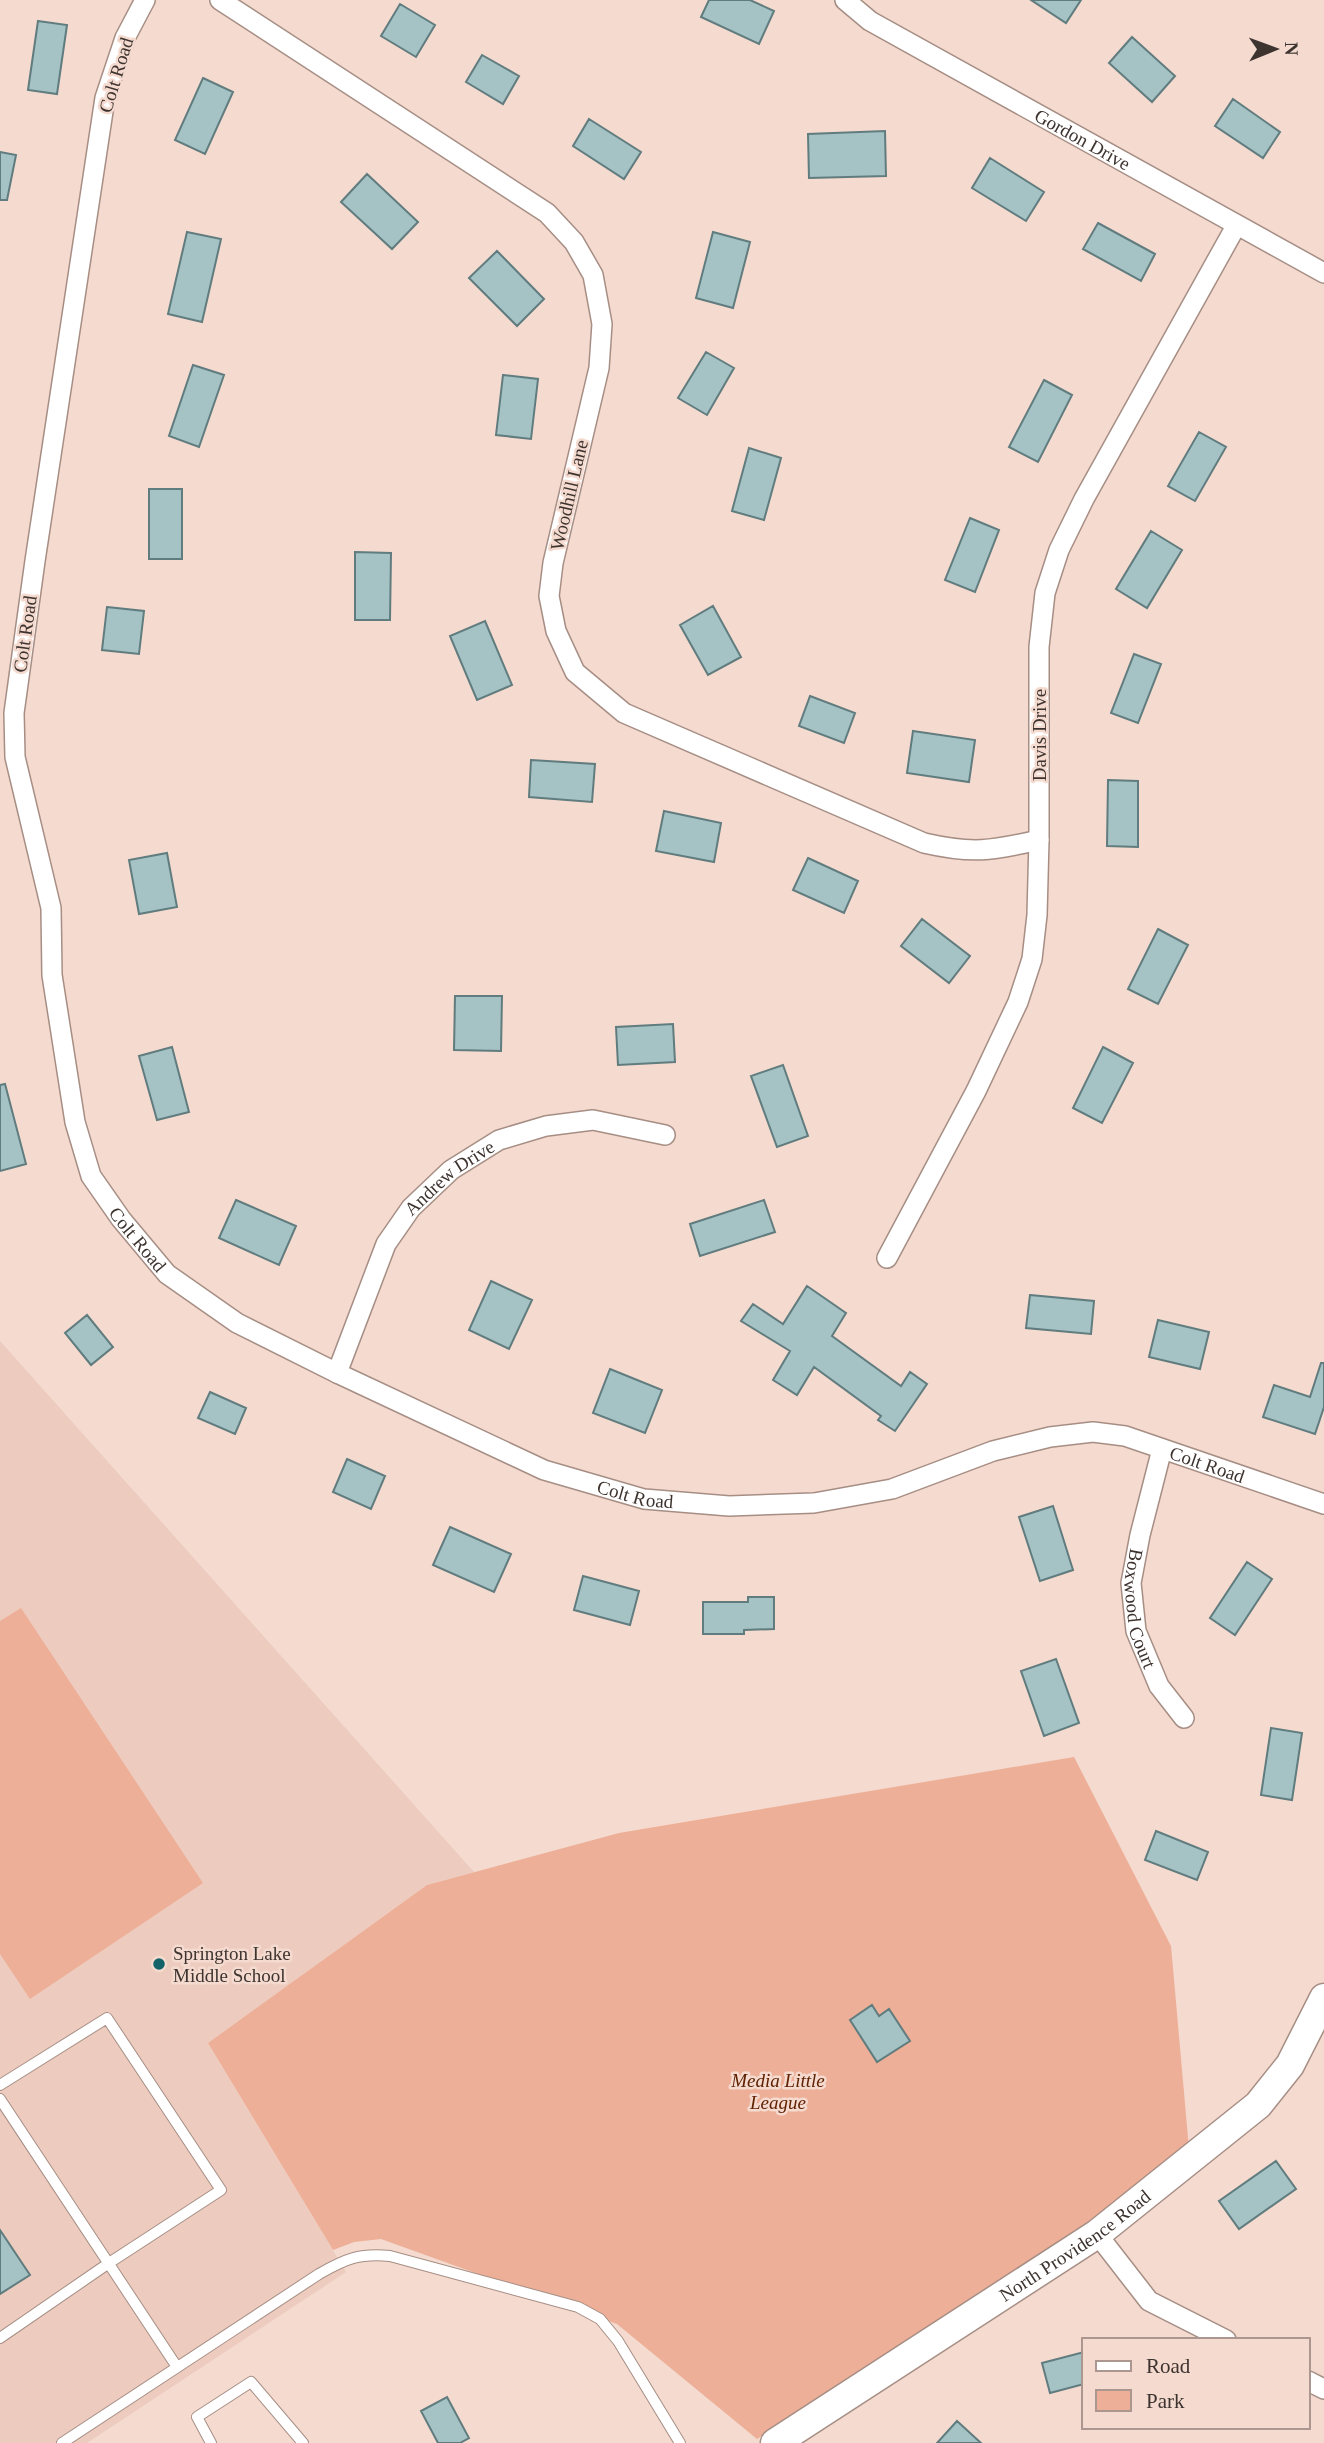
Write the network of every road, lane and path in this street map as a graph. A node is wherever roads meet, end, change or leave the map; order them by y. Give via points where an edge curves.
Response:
1 (145, 0) edge
2 (220, 0) edge
3 (845, 0) edge
4 (1237, 226) junction
5 (1324, 273) edge
6 (1039, 840) junction
7 (665, 1135) dead end
8 (887, 1258) dead end
9 (337, 1373) junction
10 (1162, 1449) junction
11 (1324, 1504) edge
12 (1184, 1718) dead end
13 (1324, 1998) edge
14 (0, 2085) edge
15 (0, 2099) edge
16 (1097, 2234) junction
17 (108, 2263) junction
18 (0, 2338) edge
19 (1222, 2338) edge
20 (177, 2367) junction
21 (62, 2443) edge
22 (211, 2443) edge
23 (303, 2443) edge
24 (680, 2443) edge
25 (775, 2443) edge

1 - 9 street, Colt Road via 125,38 105,98 33,575 15,713 15,757 51,908 52,975 75,1122 91,1176 167,1274 237,1323
2 - 6 street, Woodhill Lane via 547,213 574,242 593,275 603,324 599,368 549,596 556,631 575,673 624,713 924,843 960,851 993,850
3 - 4 street, Gordon Drive via 870,21
4 - 5 street, Gordon Drive
4 - 6 street, Davis Drive via 1084,499 1055,561 1045,593 1039,647
6 - 8 street, Davis Drive via 1032,959 1018,1002
7 - 9 street, Andrew Drive via 593,1120 546,1126 499,1140 451,1170 411,1208 386,1244
9 - 10 street, Colt Road via 544,1470 644,1499 729,1506 814,1503 892,1489 993,1451 1093,1432 1125,1436
10 - 11 street, Colt Road
10 - 12 street, Boxwood Court via 1131,1584 1136,1631 1159,1686
13 - 16 main road, North Providence Road via 1290,2065 1258,2105
14 - 17 lane via 107,2018 221,2190
15 - 17 lane
16 - 19 street via 1149,2301
16 - 25 main road, North Providence Road
17 - 18 lane
17 - 20 lane
20 - 21 lane
20 - 24 lane via 345,2259 390,2256 578,2307 600,2319
22 - 23 lane via 197,2417 251,2382

